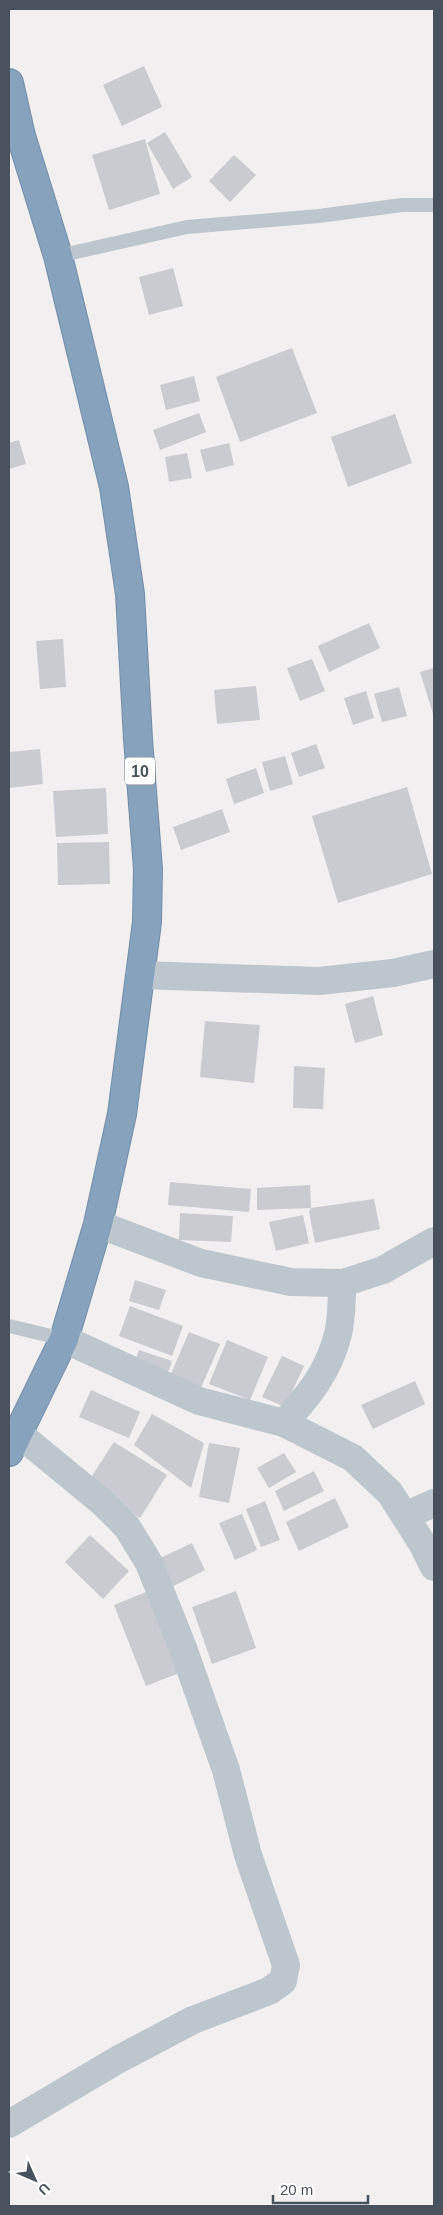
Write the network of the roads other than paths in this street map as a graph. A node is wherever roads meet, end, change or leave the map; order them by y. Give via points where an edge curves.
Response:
1 (9, 83) edge
2 (434, 205) edge
3 (58, 256) junction
4 (434, 964) edge
5 (140, 975) junction
6 (98, 1224) junction
7 (434, 1241) edge
8 (343, 1283) junction
9 (9, 1326) edge
10 (64, 1339) junction
11 (284, 1423) junction
12 (14, 1443) edge
13 (434, 1503) edge
14 (405, 1516) junction
15 (434, 1567) edge
16 (9, 2124) edge

1 - 3 highway, 10 via 20,136
2 - 3 lane via 402,204 319,216 187,227
3 - 5 highway, 10 via 114,487 130,594 148,869 147,922
4 - 5 street via 393,973 319,981
5 - 6 highway, 10 via 122,1114
6 - 8 street via 219,1268 292,1282
6 - 10 highway, 10
7 - 8 street via 383,1270
8 - 11 street via 338,1332 332,1354 312,1391
9 - 10 lane
10 - 11 street via 199,1401
10 - 12 highway, 10
11 - 14 street via 353,1458 390,1493
12 - 16 street via 103,1503 127,1527 149,1563 226,1770 248,1855 286,1965 283,1981 269,1991 193,2020
13 - 14 street
14 - 15 street

